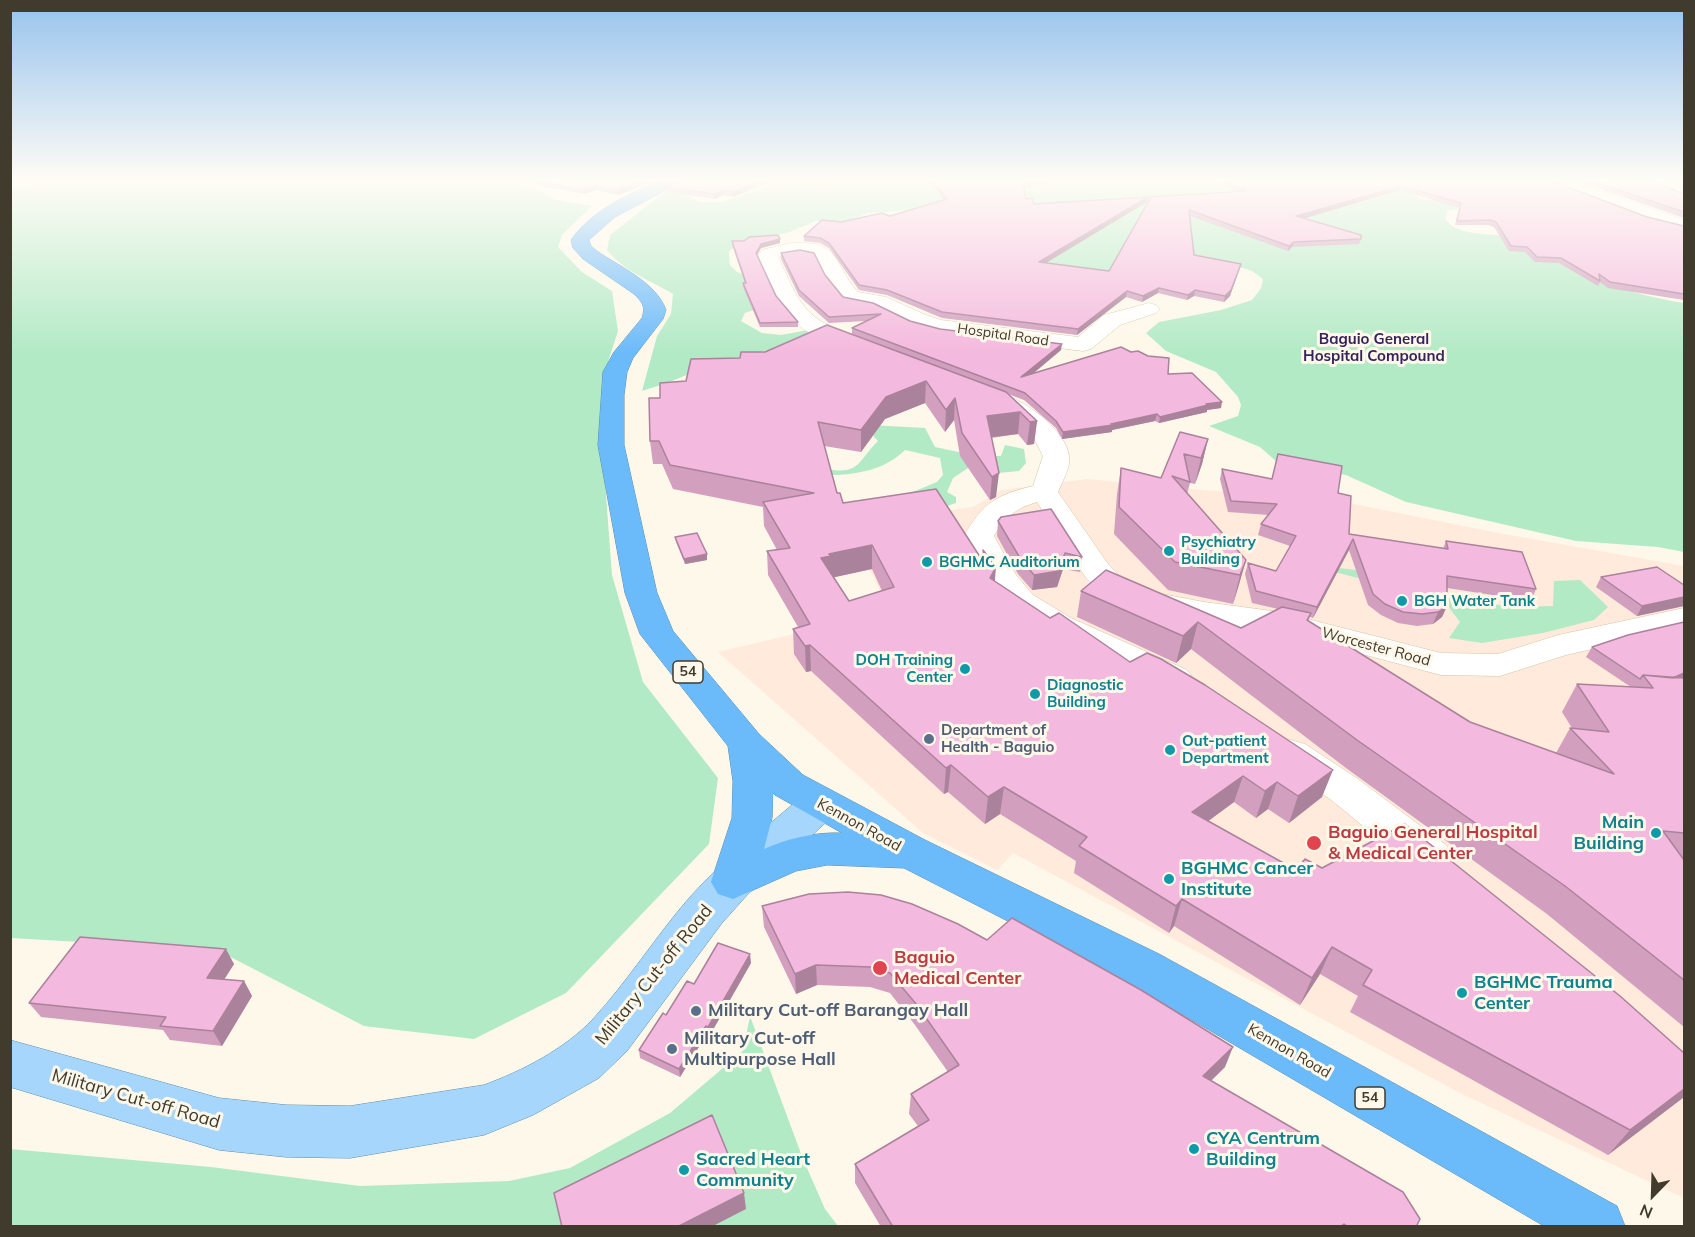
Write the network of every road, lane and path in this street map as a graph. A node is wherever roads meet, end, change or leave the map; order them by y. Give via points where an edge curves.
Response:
1 (581, 239) edge
2 (1149, 309) dead end
3 (872, 352) edge
4 (985, 394) edge
5 (1044, 492) junction
6 (1684, 618) edge
7 (1203, 695) edge
8 (1259, 732) edge
9 (747, 743) junction
10 (820, 804) junction
11 (910, 852) junction
12 (1456, 875) edge
13 (733, 882) junction
14 (10, 1063) edge
15 (1597, 1227) edge

1 - 9 highway, Kennon Road / 54 via 582,248 642,290 655,310 622,357 612,395 611,445 641,593 657,634
2 - 3 street, Hospital Road via 1112,320 1086,343 1071,344 940,326 879,301 828,308 820,330
4 - 5 street via 1014,407 1045,435 1056,455
5 - 6 street, Worcester Road via 1097,571 1112,586 1137,599 1280,622 1441,664 1500,665 1558,646
5 - 7 street via 1000,506 979,536 1002,579 1022,602 1059,625
8 - 12 street via 1344,789
9 - 10 highway, Kennon Road / 54 via 789,785
9 - 13 highway via 753,782 752,818
10 - 11 highway, Kennon Road / 54
10 - 13 main road, Military Cut-off Road
11 - 13 highway via 827,849 788,856
11 - 15 highway, Kennon Road / 54 via 1143,968
13 - 14 main road, Military Cut-off Road via 706,909 610,1035 572,1066 515,1098 484,1110 350,1132 275,1130 219,1124

